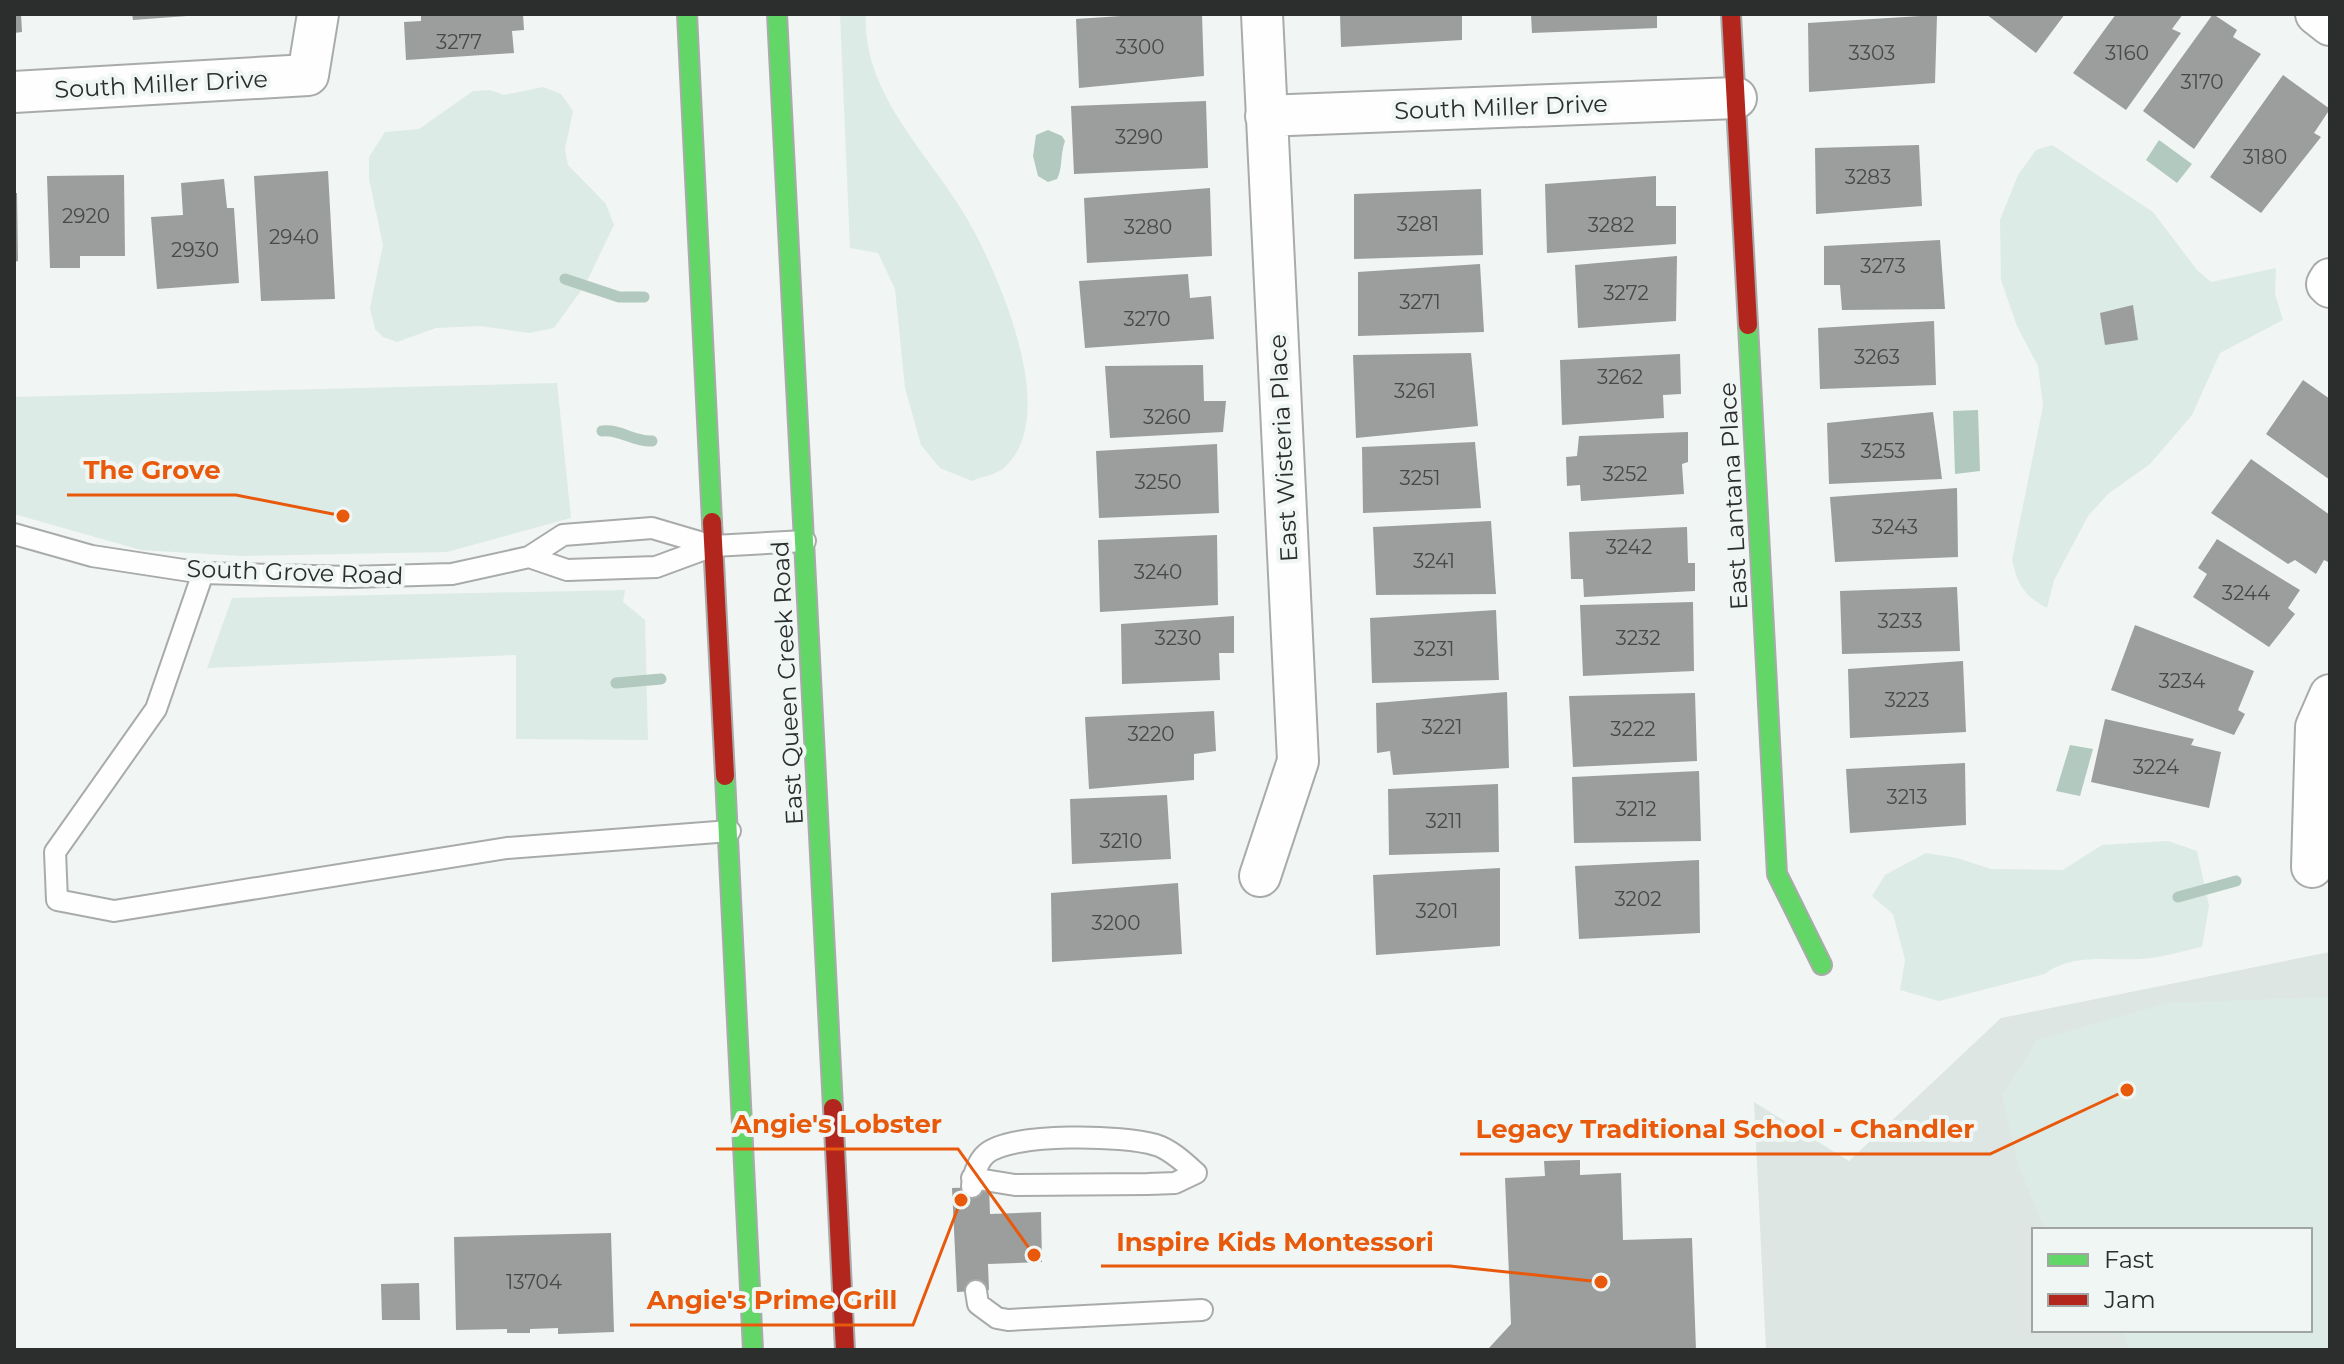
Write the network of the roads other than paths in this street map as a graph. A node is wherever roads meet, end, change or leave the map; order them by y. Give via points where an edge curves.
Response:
1 (318, 14) edge
2 (687, 14) edge
3 (777, 14) edge
4 (1262, 14) edge
5 (1731, 14) edge
6 (2316, 14) edge
7 (2330, 25) edge
8 (14, 92) edge
9 (1736, 98) junction
10 (1266, 116) junction
11 (14, 534) edge
12 (805, 541) junction
13 (713, 546) junction
14 (529, 557) junction
15 (203, 573) junction
16 (2330, 695) edge
17 (730, 831) junction
18 (2312, 867) dead end
19 (1260, 876) dead end
20 (1822, 965) dead end
21 (972, 1183) joint
22 (976, 1291) dead end
23 (1202, 1310) dead end
24 (753, 1350) edge
25 (845, 1350) edge

1 - 8 street, South Miller Drive via 308,75
2 - 13 main road
3 - 12 main road, East Queen Creek Road
4 - 10 street, East Wisteria Place
5 - 9 main road, East Lantana Place
6 - 7 street
9 - 10 street, South Miller Drive
9 - 20 main road, East Lantana Place via 1777,874
10 - 19 street, East Wisteria Place via 1298,761
11 - 15 lane, South Grove Road via 92,556
12 - 13 lane, South Grove Road
12 - 25 main road, East Queen Creek Road
13 - 14 lane, South Grove Road via 656,567 567,570
13 - 14 lane, South Grove Road via 652,528 563,535
13 - 17 main road
14 - 15 lane, South Grove Road via 452,574
15 - 17 lane via 156,709 55,852 57,900 114,911 507,848
16 - 18 street via 2316,727
17 - 24 main road
21 - 21 lane via 986,1154 1012,1143 1102,1138 1157,1145 1196,1173 1175,1183
22 - 23 lane via 978,1304 1008,1320

